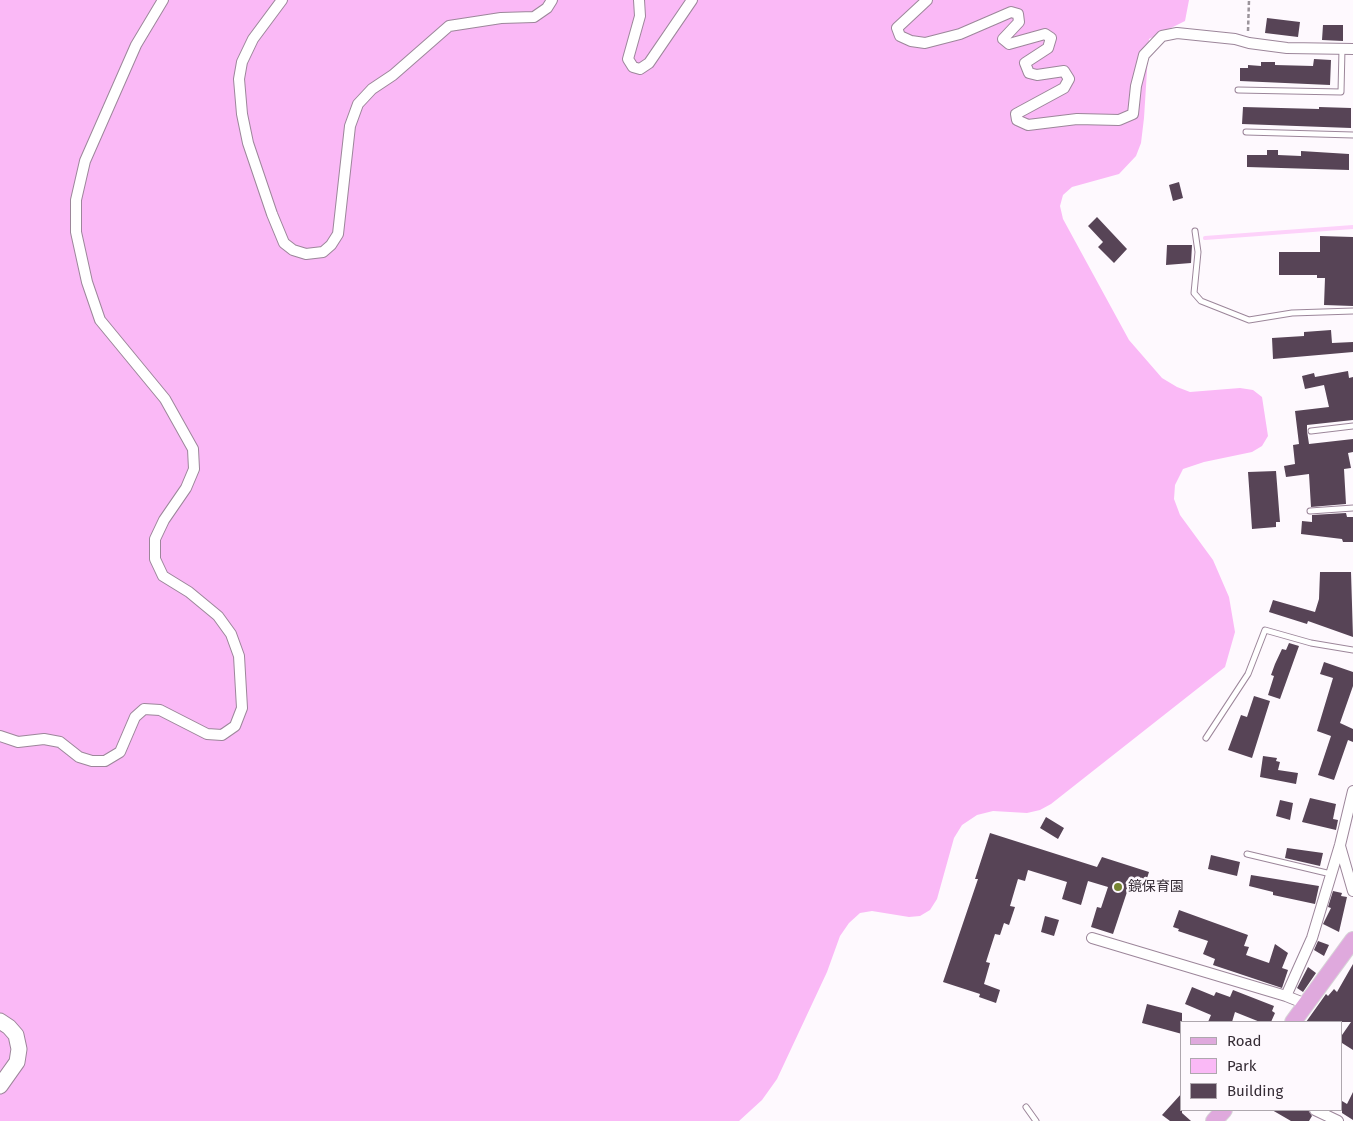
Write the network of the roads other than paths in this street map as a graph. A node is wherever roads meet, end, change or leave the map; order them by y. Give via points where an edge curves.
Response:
1 (163, 0) edge
2 (282, 0) edge
3 (552, 0) edge
4 (640, 0) edge
5 (692, 0) edge
6 (927, 0) edge
7 (1348, 49) edge
8 (1238, 90) dead end
9 (1246, 132) dead end
10 (1353, 136) edge
11 (1195, 231) dead end
12 (1353, 311) edge
13 (1353, 426) edge
14 (1311, 431) dead end
15 (1353, 508) edge
16 (1310, 511) dead end
17 (1353, 650) edge
18 (0, 736) edge
19 (1206, 738) dead end
20 (1353, 791) edge
21 (1340, 845) junction
22 (1248, 854) dead end
23 (1331, 874) junction
24 (1353, 891) edge
25 (1092, 938) dead end
26 (1353, 940) edge
27 (1286, 996) junction
28 (1306, 1004) junction
29 (0, 1021) edge
30 (1294, 1021) edge
31 (0, 1086) edge
32 (1026, 1107) dead end
33 (1223, 1111) edge
34 (1317, 1111) edge
35 (1036, 1121) edge
36 (1214, 1121) edge
37 (1338, 1121) edge

1 - 18 street via 136,45 85,161 76,200 76,232 86,282 100,320 164,399 193,449 194,469 155,540 155,560 164,576 218,616 231,634 239,656 242,708 235,726 222,735 207,734 160,710 144,709 135,717 120,752 106,761 92,761 79,756 60,742 44,739 18,742
2 - 3 street via 253,38 242,62 239,78 242,114 248,143 284,243 306,254 323,252 338,234 350,126 358,104 449,26 534,17
4 - 5 street via 640,16 628,58 633,67 640,69 649,63
6 - 7 street via 898,28 900,36 925,43 960,34 1011,12 1018,14 1019,22 1002,39 1009,44 1044,34 1051,38 1048,48 1025,63 1030,73 1064,71 1069,79 1064,88 1016,114 1017,120 1028,125 1078,119 1119,120 1133,114 1144,55 1162,36 1177,33 1287,48
7 - 8 lane via 1341,92
9 - 10 lane
11 - 12 lane via 1198,252 1194,293 1201,300 1249,320 1292,313
13 - 14 lane
15 - 16 lane
17 - 19 lane via 1265,630 1248,674
20 - 21 street
21 - 23 street
21 - 24 street
22 - 23 lane
23 - 27 street via 1312,938
25 - 27 street
26 - 28 main road
27 - 28 street
28 - 30 main road
29 - 31 main road via 16,1036 19,1049 17,1062
32 - 35 lane
33 - 36 main road
34 - 37 street

